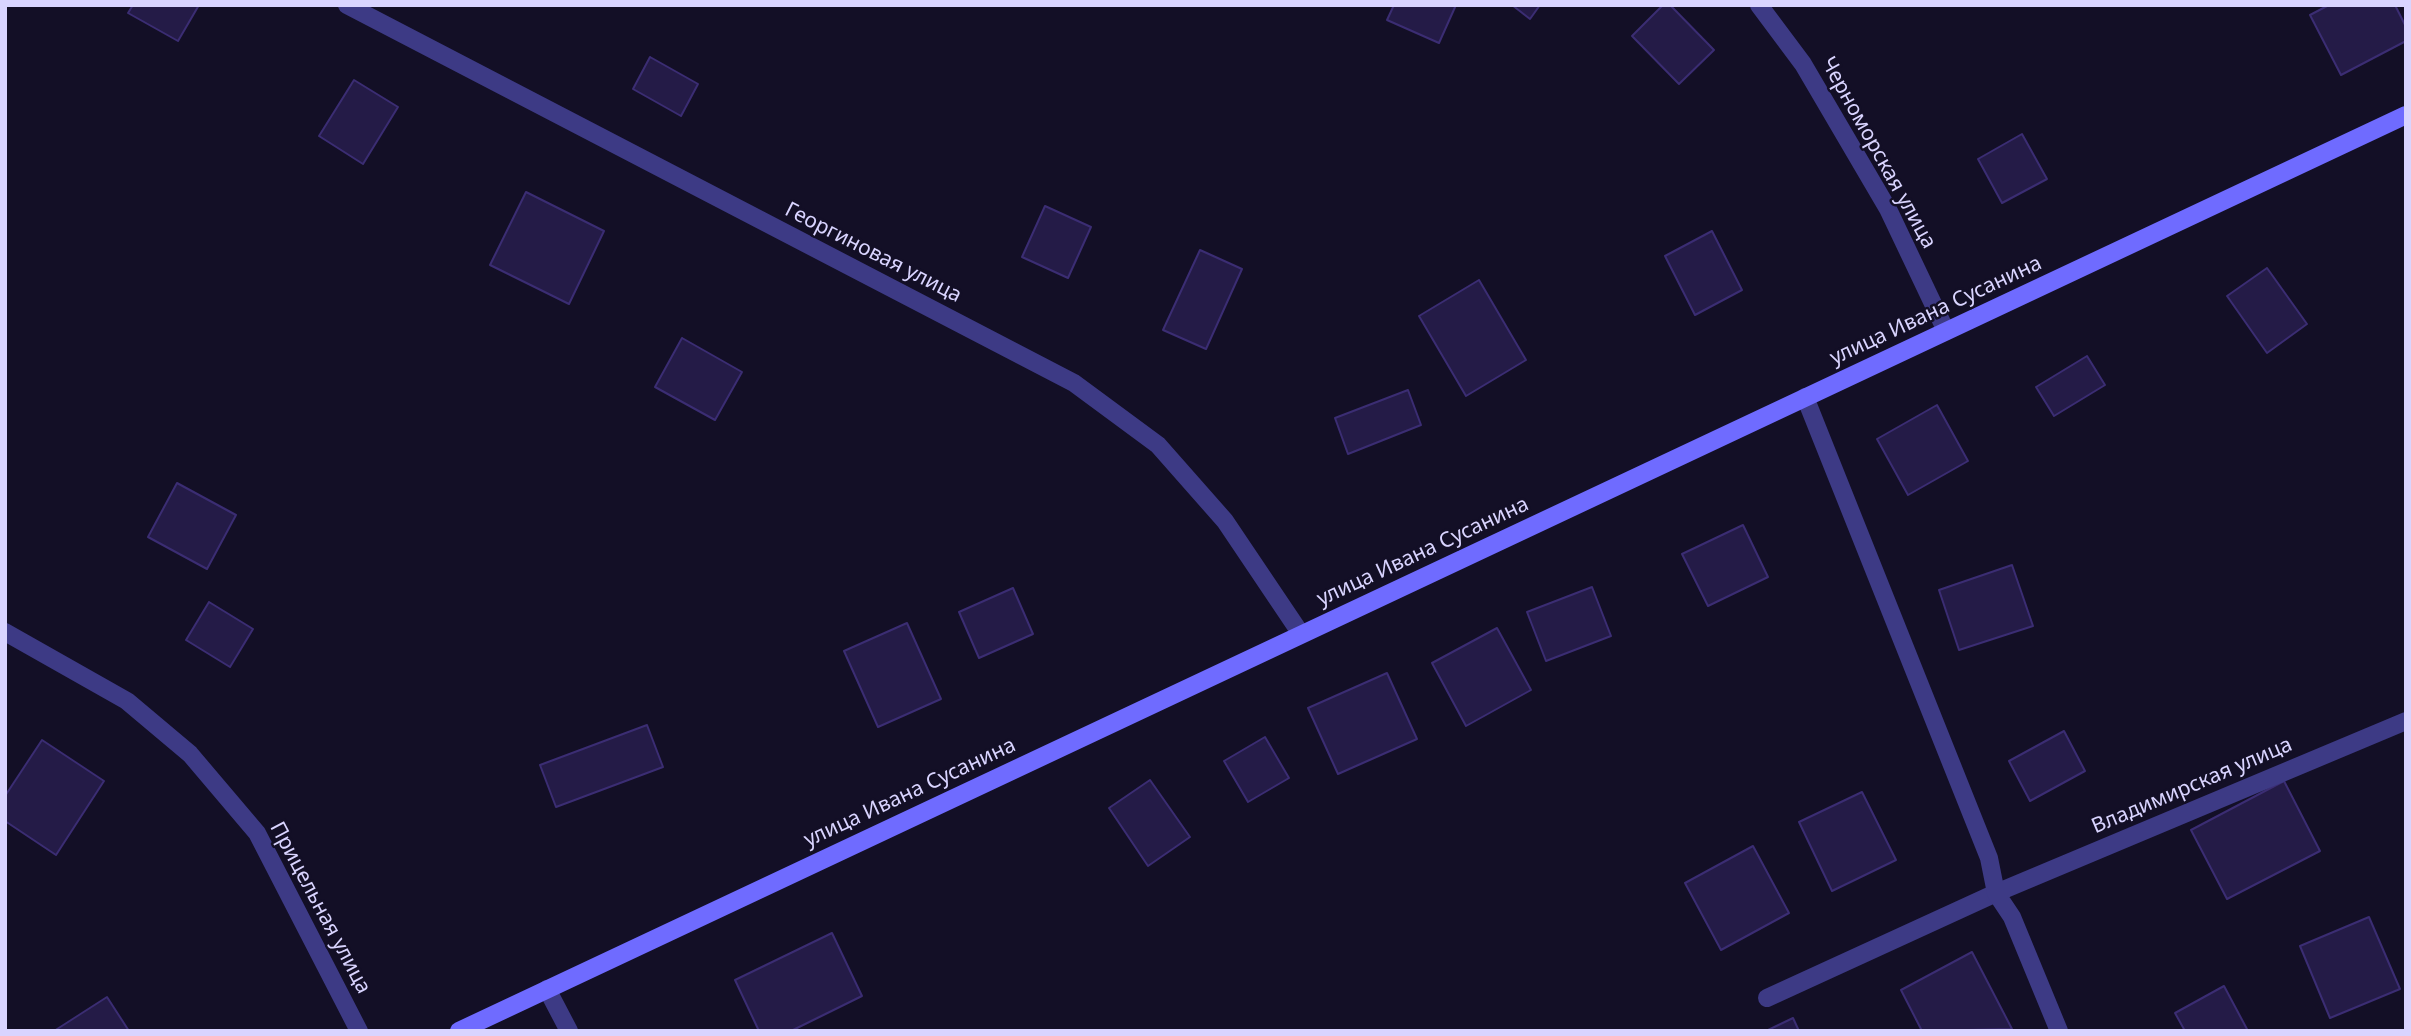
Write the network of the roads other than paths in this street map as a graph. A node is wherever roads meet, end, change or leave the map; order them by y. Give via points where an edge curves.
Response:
1 (347, 5) edge
2 (1759, 5) edge
3 (2406, 115) edge
4 (1946, 331) junction
5 (1805, 397) junction
6 (5, 632) edge
7 (1301, 635) junction
8 (2406, 721) edge
9 (1996, 894) junction
10 (547, 989) junction
11 (1767, 998) dead end
12 (359, 1031) edge
13 (459, 1031) edge
14 (569, 1031) edge
15 (2059, 1031) edge

1 - 7 street, Георгиновая улица via 1074,383 1158,445 1225,521
2 - 4 street, Черноморская улица via 1803,64 1888,209
3 - 4 street, улица Ивана Сусанина
4 - 5 street, улица Ивана Сусанина
5 - 7 street, улица Ивана Сусанина
5 - 9 street via 1989,858
6 - 12 street, Прицельная улица via 127,701 190,754 257,833
7 - 10 street, улица Ивана Сусанина
8 - 9 street, Владимирская улица
9 - 11 street, Владимирская улица
9 - 15 street via 2012,917
10 - 13 street, улица Ивана Сусанина
10 - 14 street

